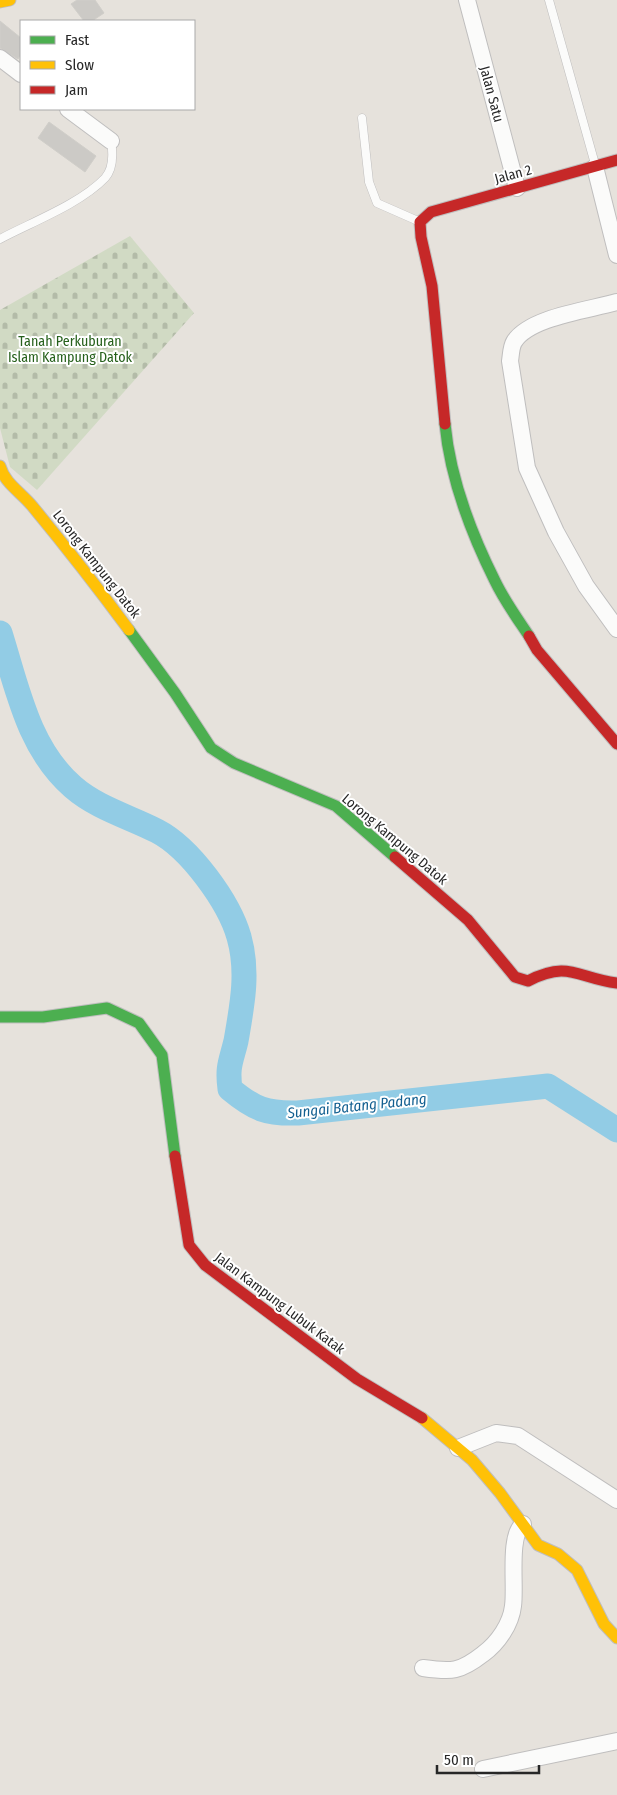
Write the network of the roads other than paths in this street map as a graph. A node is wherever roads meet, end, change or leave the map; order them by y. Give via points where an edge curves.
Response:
1 (10, 0) edge
2 (467, 0) edge
3 (549, 0) edge
4 (0, 2) edge
5 (0, 58) edge
6 (20, 73) edge
7 (69, 110) edge
8 (362, 118) dead end
9 (111, 141) joint
10 (617, 160) edge
11 (595, 167) junction
12 (517, 188) junction
13 (420, 222) junction
14 (0, 239) edge
15 (617, 255) edge
16 (617, 302) edge
17 (0, 466) edge
18 (617, 629) edge
19 (617, 744) edge
20 (617, 983) edge
21 (0, 1017) edge
22 (458, 1448) junction
23 (617, 1500) edge
24 (523, 1524) junction
25 (617, 1638) edge
26 (423, 1668) dead end
27 (617, 1741) edge
28 (483, 1769) dead end

1 - 4 main road
2 - 12 street, Jalan Satu
3 - 11 lane
5 - 6 street
7 - 9 street
8 - 13 lane via 369,182 377,203
9 - 14 lane via 114,156 106,177 78,199
10 - 11 main road, Jalan 2
11 - 12 main road, Jalan 2
11 - 15 street
12 - 13 main road, Jalan 2 via 431,212
13 - 19 main road via 432,286 447,441 465,508 495,581 537,650
16 - 18 street via 540,323 523,332 513,344 510,361 527,468 564,547 586,586
17 - 20 main road, Lorong Kampung Datok via 3,477 30,503 92,579 211,748 234,763 336,806 468,920 515,977 528,981 550,971 568,972
21 - 22 main road, Jalan Kampung Lubuk Katak via 43,1018 107,1008 139,1023 162,1055 189,1245 204,1265 357,1379 427,1421
22 - 23 street via 496,1433 518,1436
22 - 24 main road, Jalan Kampung Lubuk Katak via 500,1493
24 - 25 main road, Jalan Kampung Lubuk Katak via 538,1545 558,1554 577,1570 604,1624
24 - 26 street via 515,1535 513,1607 508,1624 486,1652 468,1666 454,1671
27 - 28 street

